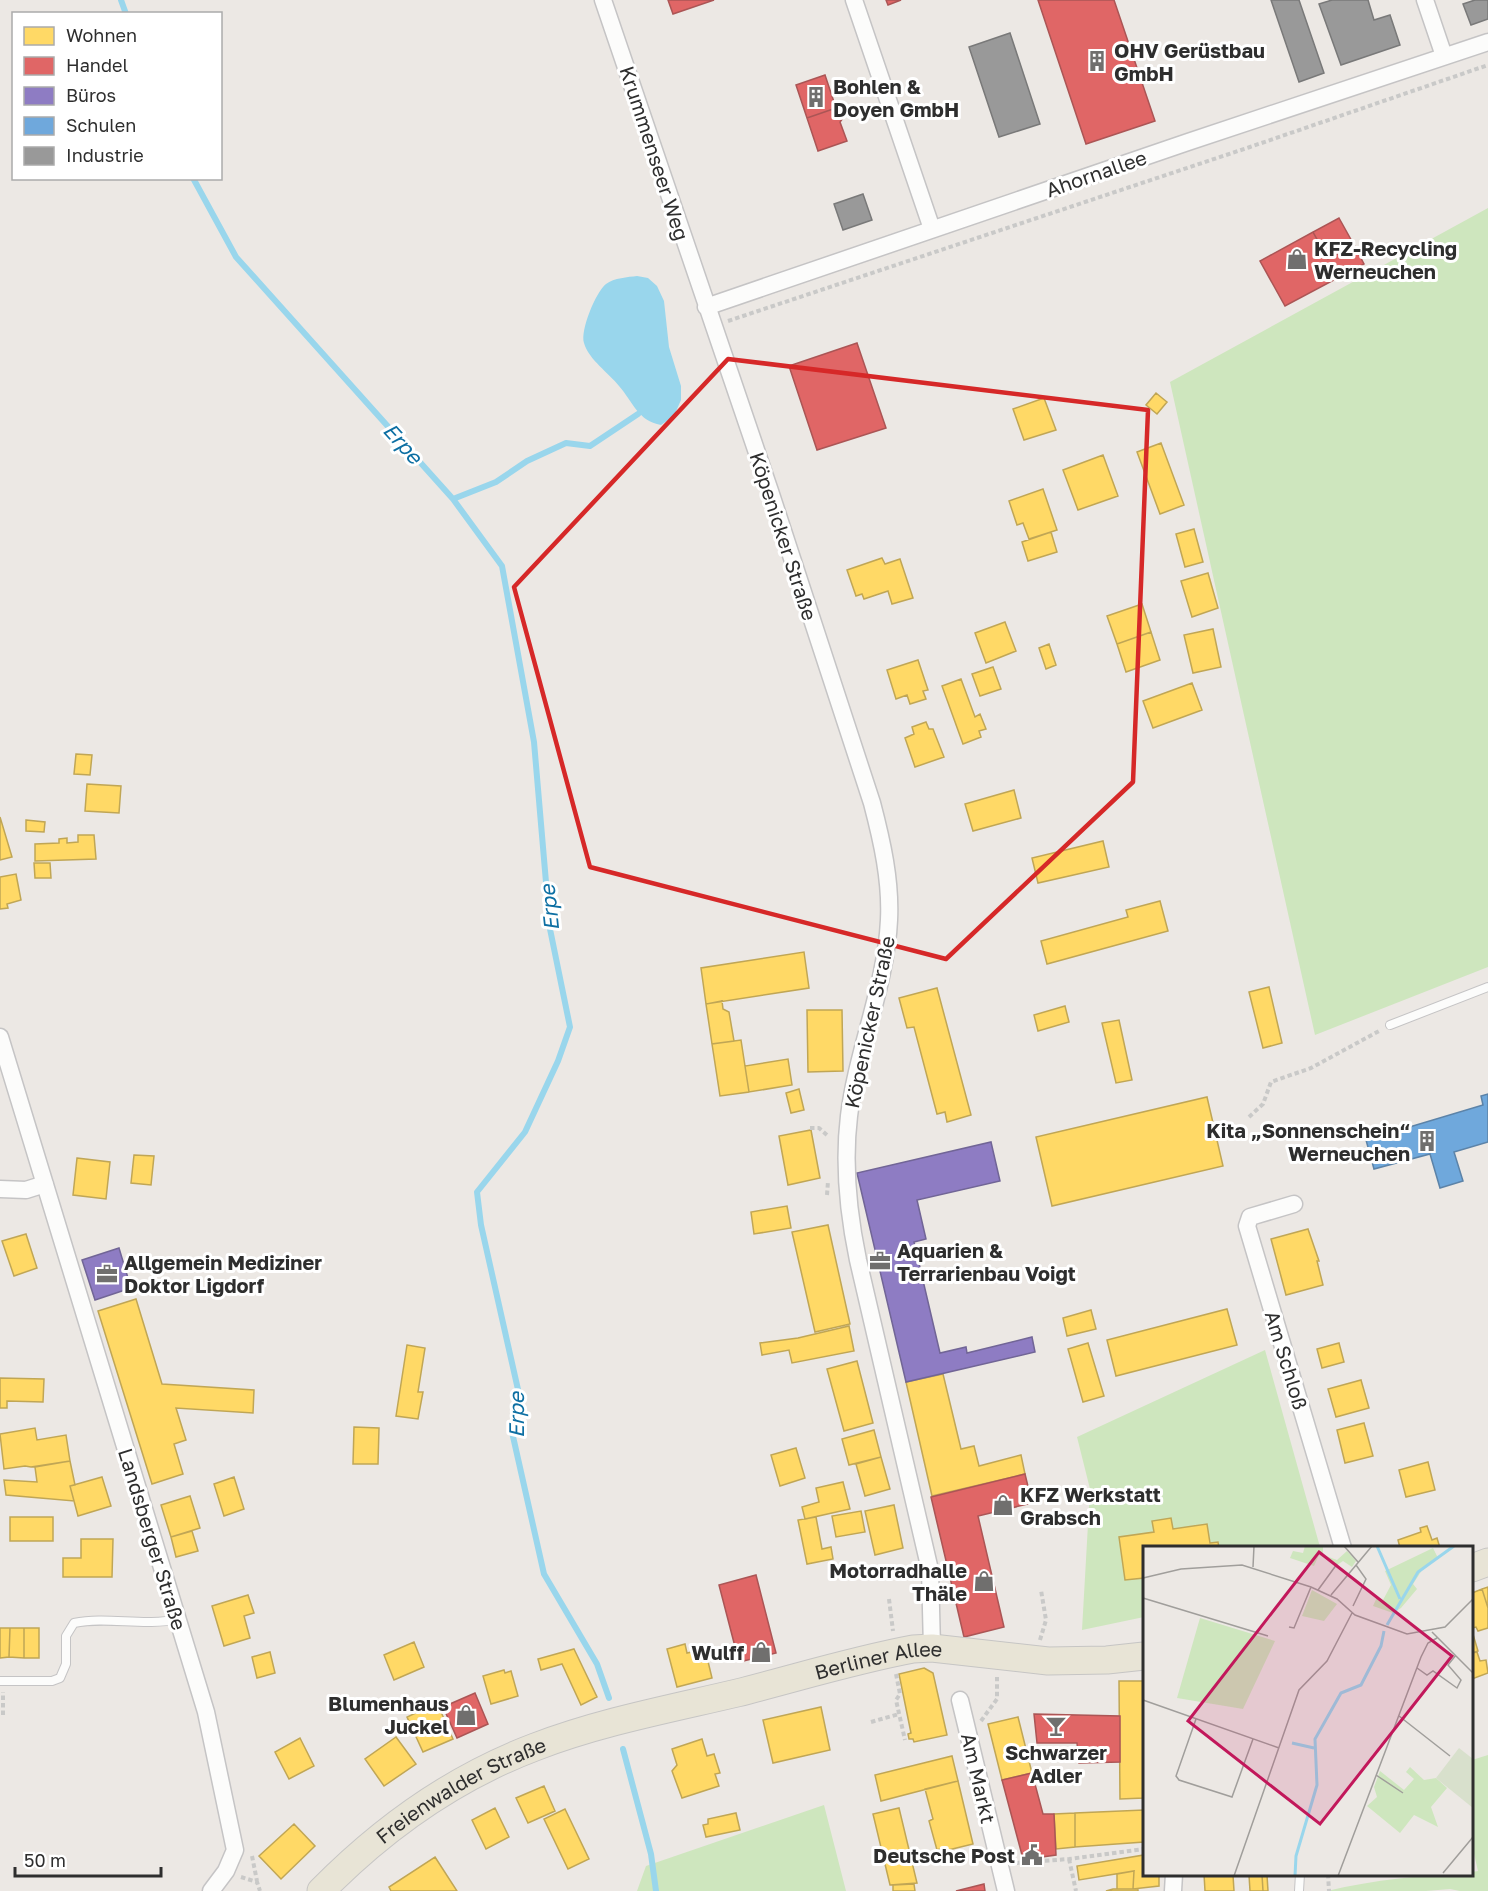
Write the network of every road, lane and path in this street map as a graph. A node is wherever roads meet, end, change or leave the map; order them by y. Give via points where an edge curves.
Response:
1 (603, 0) edge
2 (854, 0) edge
3 (1425, 0) edge
4 (1488, 42) edge
5 (1444, 56) junction
6 (1488, 65) edge
7 (932, 229) junction
8 (706, 307) junction
9 (714, 326) junction
10 (1488, 987) edge
11 (1390, 1025) joint
12 (0, 1037) edge
13 (1250, 1117) dead end
14 (810, 1128) dead end
15 (827, 1135) dead end
16 (45, 1184) junction
17 (0, 1189) edge
18 (1294, 1203) dead end
19 (1341, 1546) edge
20 (1488, 1562) edge
21 (1473, 1568) edge
22 (1041, 1590) dead end
23 (889, 1599) dead end
24 (178, 1618) junction
25 (893, 1632) dead end
26 (1040, 1643) dead end
27 (932, 1648) junction
28 (1143, 1656) edge
29 (997, 1669) dead end
30 (895, 1671) dead end
31 (2, 1681) edge
32 (960, 1700) dead end
33 (899, 1714) junction
34 (3, 1715) dead end
35 (619, 1721) joint
36 (871, 1722) dead end
37 (966, 1725) junction
38 (905, 1740) dead end
39 (250, 1847) dead end
40 (1143, 1849) edge
41 (1069, 1859) junction
42 (999, 1864) junction
43 (1174, 1876) edge
44 (1300, 1876) edge
45 (1328, 1876) edge
46 (257, 1882) dead end
47 (211, 1891) edge
48 (321, 1891) edge
49 (1006, 1891) edge
50 (1076, 1891) edge
51 (1173, 1891) edge
52 (1299, 1891) edge
53 (1329, 1891) edge

1 - 8 street, Krummenseer Weg
2 - 7 street
3 - 5 street
4 - 5 street, Ahornallee
5 - 7 street, Ahornallee
6 - 9 path
7 - 8 street, Ahornallee
8 - 9 street, Köpenicker Straße
9 - 27 street, Köpenicker Straße via 869,792 884,854 889,893 887,938 853,1090 845,1175 858,1260 930,1570
10 - 11 lane
11 - 13 path via 1311,1068 1271,1082 1263,1104
12 - 16 street, Landsberger Straße
14 - 15 path via 819,1128
16 - 17 street via 26,1190
16 - 24 street, Landsberger Straße
18 - 19 street, Am Schloß via 1250,1217 1247,1226
20 - 21 main road
22 - 26 path via 1046,1620
23 - 25 path
24 - 31 lane via 161,1623 74,1623 66,1636 66,1664 60,1678
24 - 47 street, Landsberger Straße via 206,1712 235,1850 226,1872
27 - 28 main road, Berliner Allee via 1048,1661
27 - 35 main road, Berliner Allee via 897,1652
29 - 37 path via 997,1699 983,1721
30 - 33 path
31 - 34 path
32 - 37 street, Am Markt
33 - 36 path
33 - 38 path
35 - 48 main road, Freienwalder Straße via 535,1747 444,1792 362,1851
37 - 42 street, Am Markt
39 - 46 path
40 - 41 path
41 - 42 path
41 - 50 path
42 - 49 street, Am Markt
43 - 51 street
44 - 52 lane
45 - 53 path

